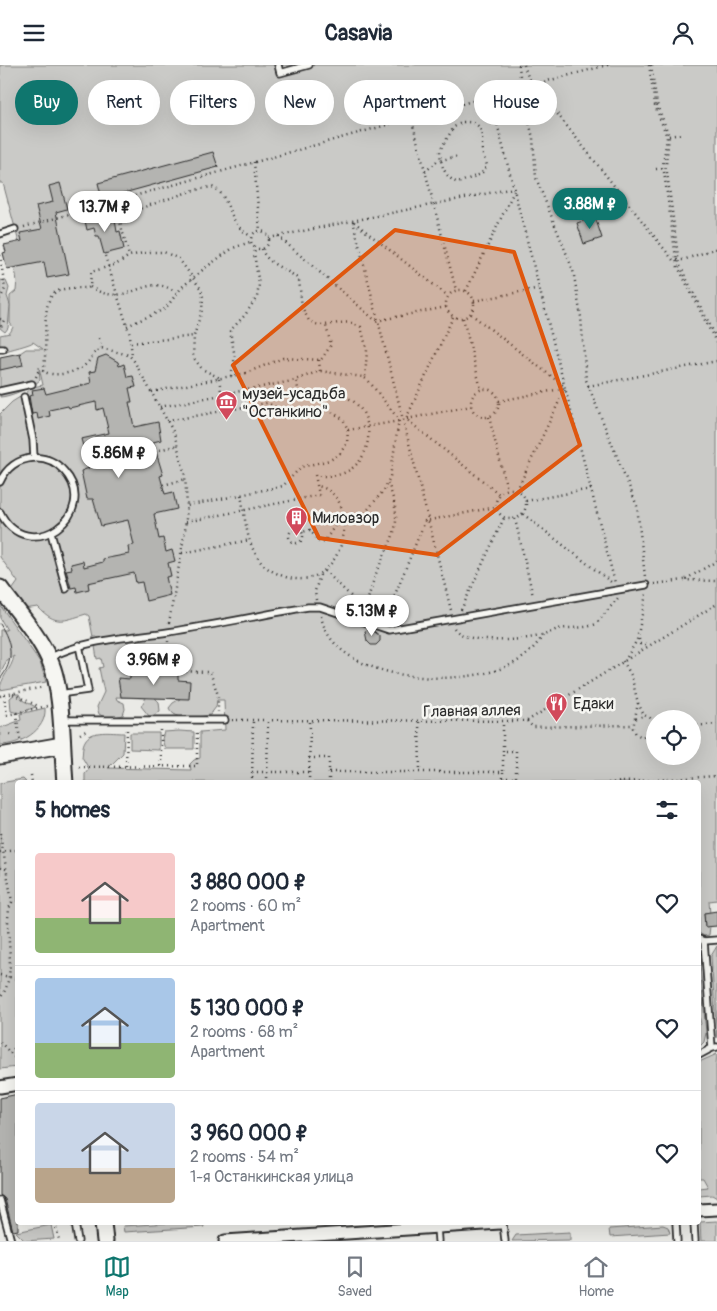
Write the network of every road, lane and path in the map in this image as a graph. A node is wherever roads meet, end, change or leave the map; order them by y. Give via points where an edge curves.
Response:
1 (278, 65) edge
2 (309, 65) edge
3 (519, 65) edge
4 (524, 65) edge
5 (608, 65) edge
6 (650, 65) edge
7 (520, 80) edge
8 (531, 80) edge
9 (550, 80) edge
10 (557, 112) edge
11 (383, 125) edge
12 (413, 125) edge
13 (498, 125) edge
14 (530, 125) edge
15 (682, 134) dead end
16 (669, 136) junction
17 (459, 156) dead end
18 (441, 160) junction
19 (254, 162) junction
20 (665, 168) junction
21 (656, 169) dead end
22 (425, 172) junction
23 (514, 189) junction
24 (105, 204) junction
25 (434, 205) junction
26 (118, 214) junction
27 (353, 221) junction
28 (15, 229) joint
29 (260, 231) junction
30 (0, 234) edge
31 (278, 236) junction
32 (251, 237) junction
33 (269, 238) junction
34 (250, 242) junction
35 (717, 248) edge
36 (256, 249) junction
37 (262, 249) junction
38 (0, 255) edge
39 (105, 256) dead end
40 (129, 256) junction
41 (677, 261) junction
42 (108, 267) junction
43 (193, 278) junction
44 (90, 287) junction
45 (540, 288) junction
46 (456, 290) junction
47 (466, 291) junction
48 (177, 293) junction
49 (117, 296) junction
50 (448, 296) junction
51 (0, 299) edge
52 (474, 301) junction
53 (446, 307) junction
54 (471, 314) junction
55 (453, 317) junction
56 (463, 318) junction
57 (0, 319) edge
58 (378, 321) junction
59 (326, 325) junction
60 (127, 326) junction
61 (0, 329) edge
62 (194, 336) junction
63 (99, 338) dead end
64 (717, 339) edge
65 (131, 343) junction
66 (717, 344) edge
67 (101, 348) junction
68 (132, 357) junction
69 (319, 360) junction
70 (717, 361) edge
71 (320, 371) junction
72 (231, 376) junction
73 (365, 378) junction
74 (220, 379) junction
75 (296, 380) junction
76 (32, 384) dead end
77 (588, 386) junction
78 (566, 388) junction
79 (481, 390) junction
80 (0, 391) edge
81 (152, 392) junction
82 (222, 395) junction
83 (24, 397) dead end
84 (499, 401) junction
85 (471, 406) junction
86 (160, 407) junction
87 (224, 409) junction
88 (489, 417) junction
89 (405, 419) junction
90 (168, 421) junction
91 (399, 421) junction
92 (369, 426) junction
93 (348, 430) junction
94 (178, 445) junction
95 (155, 451) dead end
96 (34, 458) junction
97 (186, 479) junction
98 (0, 482) edge
99 (388, 483) junction
100 (163, 485) dead end
101 (318, 486) junction
102 (507, 489) junction
103 (591, 489) junction
104 (518, 490) junction
105 (499, 494) junction
106 (241, 495) junction
107 (526, 501) junction
108 (187, 506) junction
109 (496, 507) junction
110 (244, 511) junction
111 (0, 512) edge
112 (523, 514) junction
113 (504, 518) junction
114 (515, 519) junction
115 (429, 520) junction
116 (343, 521) junction
117 (186, 522) junction
118 (51, 533) junction
119 (302, 533) junction
120 (250, 540) junction
121 (182, 553) junction
122 (717, 561) edge
123 (325, 571) junction
124 (320, 575) junction
125 (684, 580) junction
126 (717, 581) edge
127 (646, 585) junction
128 (0, 588) edge
129 (616, 588) junction
130 (66, 589) dead end
131 (535, 603) junction
132 (717, 604) edge
133 (318, 607) junction
134 (365, 611) junction
135 (454, 619) junction
136 (363, 621) junction
137 (381, 628) junction
138 (168, 632) junction
139 (640, 632) junction
140 (543, 636) junction
141 (651, 644) junction
142 (79, 645) junction
143 (49, 658) junction
144 (623, 661) junction
145 (51, 691) junction
146 (12, 694) junction
147 (2, 696) edge
148 (638, 703) junction
149 (47, 706) dead end
150 (41, 707) junction
151 (16, 713) junction
152 (644, 715) joint
153 (635, 719) junction
154 (60, 720) junction
155 (221, 720) junction
156 (268, 720) junction
157 (254, 721) junction
158 (310, 721) junction
159 (527, 721) junction
160 (419, 722) junction
161 (503, 723) junction
162 (717, 723) edge
163 (632, 725) junction
164 (701, 725) edge
165 (127, 730) dead end
166 (161, 730) dead end
167 (197, 730) dead end
168 (646, 735) edge
169 (21, 739) dead end
170 (62, 745) junction
171 (503, 751) junction
172 (0, 756) edge
173 (309, 758) junction
174 (126, 766) junction
175 (161, 766) junction
176 (79, 767) dead end
177 (252, 772) junction
178 (268, 772) junction
179 (309, 772) junction
180 (329, 772) junction
181 (420, 772) junction
182 (503, 772) junction
183 (31, 775) dead end
184 (717, 776) edge
185 (32, 780) edge
186 (65, 780) edge
187 (252, 780) edge
188 (267, 780) edge
189 (309, 780) edge
190 (329, 780) edge
191 (655, 780) edge
192 (0, 833) edge
193 (15, 850) edge
194 (2, 852) edge
195 (0, 868) edge
196 (6, 869) junction
197 (4, 913) dead end
198 (3, 919) dead end
199 (702, 940) edge
200 (717, 940) edge
201 (0, 975) edge
202 (7, 975) junction
203 (15, 978) edge
204 (0, 997) edge
205 (0, 1042) edge
206 (15, 1047) edge
207 (714, 1048) edge
208 (10, 1053) junction
209 (701, 1054) edge
210 (15, 1058) edge
211 (15, 1085) edge
212 (0, 1087) edge
213 (0, 1200) edge
214 (717, 1209) edge
215 (701, 1210) edge
216 (55, 1225) edge
217 (75, 1225) edge
218 (103, 1225) edge
219 (470, 1225) edge
220 (502, 1225) edge
221 (676, 1225) edge
222 (694, 1225) edge
223 (437, 1227) junction
224 (59, 1240) dead end
225 (11, 1241) edge
226 (78, 1241) edge
227 (105, 1241) edge
228 (225, 1241) edge
229 (438, 1241) edge
230 (504, 1241) edge
231 (677, 1241) edge
232 (695, 1241) edge

1 - 2 lane via 280,73
3 - 7 path
4 - 8 path
5 - 9 path
6 - 16 path via 657,104
6 - 20 path via 655,105 667,137
10 - 41 path
11 - 19 path
12 - 22 path
13 - 23 path
14 - 77 path via 536,179 573,270
15 - 16 path
16 - 20 path
17 - 18 path
18 - 18 path via 441,148 454,127 467,122 479,126 484,138 482,150 487,166 481,174 456,183 448,177
18 - 22 path
19 - 24 path
19 - 29 path
20 - 21 path
20 - 41 path
22 - 25 path
23 - 25 path
23 - 45 path
23 - 47 path
24 - 26 path
24 - 28 path
25 - 27 path
25 - 46 path
26 - 32 path via 212,187 222,195 237,227
26 - 40 path
27 - 31 path
27 - 50 path
27 - 58 path
28 - 30 lane
29 - 32 path
29 - 33 path
31 - 33 path
31 - 58 path
32 - 34 path
33 - 37 path via 268,245
34 - 36 path
34 - 43 path via 233,248
35 - 41 path
36 - 37 path
36 - 72 path via 259,292 248,311 230,331 234,353
37 - 59 path via 270,261 299,280 302,307 309,321 315,325
38 - 51 path via 5,289
39 - 42 path
40 - 42 path
40 - 43 path via 154,251 169,253
41 - 64 path
41 - 66 path
42 - 44 path via 90,272
42 - 49 path
43 - 48 path
43 - 62 path via 204,301
44 - 49 path
44 - 67 path via 60,290 47,302 43,371 59,374 77,370
45 - 52 path
45 - 78 path
46 - 47 path
46 - 50 path
47 - 52 path
48 - 49 path via 154,285
48 - 60 path via 165,309
49 - 60 path
50 - 53 path
52 - 54 path
53 - 55 path
53 - 58 path
54 - 56 path
54 - 78 path
55 - 56 path
55 - 89 path
56 - 79 path
57 - 61 path via 4,320
58 - 89 path
59 - 69 path via 330,348
59 - 73 path via 345,321 361,327 367,350
60 - 65 path
62 - 65 path
62 - 74 path via 192,354 195,361
63 - 67 path
65 - 68 path
67 - 68 path
68 - 81 path
69 - 71 path
69 - 72 path via 283,358
70 - 77 path
71 - 73 path
71 - 75 path
72 - 74 path
73 - 91 path
74 - 81 path
74 - 82 path
75 - 82 path
75 - 92 path via 301,401 324,393 343,395 360,409
76 - 80 lane
77 - 127 path via 638,507
78 - 84 path
78 - 103 path
78 - 104 path
79 - 84 path via 490,390
79 - 85 path via 473,396
81 - 86 path
82 - 86 path
82 - 87 path
83 - 96 lane
84 - 88 path via 497,411
85 - 88 path via 476,414
85 - 89 path
86 - 90 path
87 - 90 path
87 - 93 path via 261,403 273,404 291,414 326,410 339,415
88 - 102 path
89 - 91 path
89 - 105 path
89 - 115 path
90 - 94 path
91 - 92 path
91 - 99 path
92 - 93 path
92 - 101 path via 368,447 359,461 341,475 315,475
93 - 106 path via 345,447 335,457 301,467 278,488
94 - 95 path
94 - 97 path
96 - 98 lane via 15,464
96 - 118 lane via 60,467 73,487 74,505 69,517
97 - 100 path
97 - 108 path
99 - 116 path via 365,513
99 - 134 path via 395,506 395,532 377,572
101 - 110 path via 320,495
101 - 116 path via 336,495
102 - 104 path
102 - 105 path
103 - 107 path
103 - 129 path
104 - 107 path
105 - 109 path
106 - 108 path
106 - 110 path
107 - 112 path
108 - 117 path
109 - 113 path
109 - 115 path
110 - 117 path
110 - 120 path
111 - 118 lane via 11,527 22,533 34,536
112 - 114 path
112 - 129 path
113 - 114 path
113 - 135 path
114 - 131 path
115 - 135 path
115 - 137 path via 425,521
116 - 119 path via 338,521 322,543 310,530
116 - 123 path via 339,549
117 - 121 path
118 - 130 lane
119 - 119 path via 298,529 293,530 290,540 299,543
120 - 121 path
120 - 124 path via 258,558 272,571 296,579
121 - 138 path
122 - 125 path
123 - 124 path
123 - 134 path
124 - 133 path via 315,591
125 - 126 path
125 - 127 path
127 - 129 lane
127 - 139 path
128 - 143 street
129 - 131 lane
129 - 140 path via 617,601 600,622 556,630
131 - 135 lane
132 - 141 path, Главная аллея
133 - 136 lane
133 - 138 lane
133 - 140 path via 328,637 345,654 372,666 420,677 450,677 500,669 529,653
134 - 136 path
135 - 137 lane via 389,630
135 - 140 path via 459,633 474,638 510,640
136 - 137 lane
138 - 142 lane
138 - 155 path via 171,671 210,672 218,695
139 - 141 path via 640,644
139 - 144 path
141 - 144 path, Главная аллея
142 - 143 lane
142 - 145 lane via 88,690
143 - 145 street via 55,675
144 - 148 path via 632,675
144 - 159 path, Главная аллея
145 - 146 path
145 - 154 street
146 - 147 path
146 - 150 path
147 - 151 path via 7,715
148 - 152 path
148 - 153 path
149 - 150 path
150 - 151 path
151 - 169 path
152 - 153 path
153 - 163 path
154 - 155 lane
154 - 170 street
155 - 157 path, Главная аллея
156 - 157 path, Главная аллея
156 - 158 path, Главная аллея
156 - 178 path
157 - 177 path
158 - 160 path, Главная аллея
158 - 173 path
159 - 161 path, Главная аллея
159 - 163 path via 533,727
160 - 161 path, Главная аллея
160 - 181 path
161 - 171 path
162 - 164 path
163 - 168 path via 636,734
165 - 174 path
166 - 175 path
167 - 175 path via 197,766
170 - 172 street
170 - 186 street
171 - 182 path
171 - 182 path via 516,751 516,778 503,778
173 - 179 path
173 - 180 path via 329,758
174 - 175 path
174 - 176 path
177 - 178 path
177 - 187 path
178 - 179 path
178 - 188 path
179 - 189 path
180 - 181 path
180 - 190 path
181 - 182 path
183 - 185 path
184 - 191 path
192 - 194 path
193 - 194 path
194 - 196 path
195 - 196 path
196 - 197 path via 12,902
198 - 202 path
199 - 200 lane
199 - 207 lane
201 - 202 path
202 - 203 path
202 - 204 path via 5,991
205 - 208 path
206 - 208 path
207 - 209 lane
208 - 210 path
211 - 212 street
213 - 225 lane
214 - 215 street
216 - 224 path
217 - 226 lane
218 - 227 street
219 - 223 street
220 - 230 lane
221 - 231 lane
222 - 232 lane
223 - 228 street
223 - 229 lane

